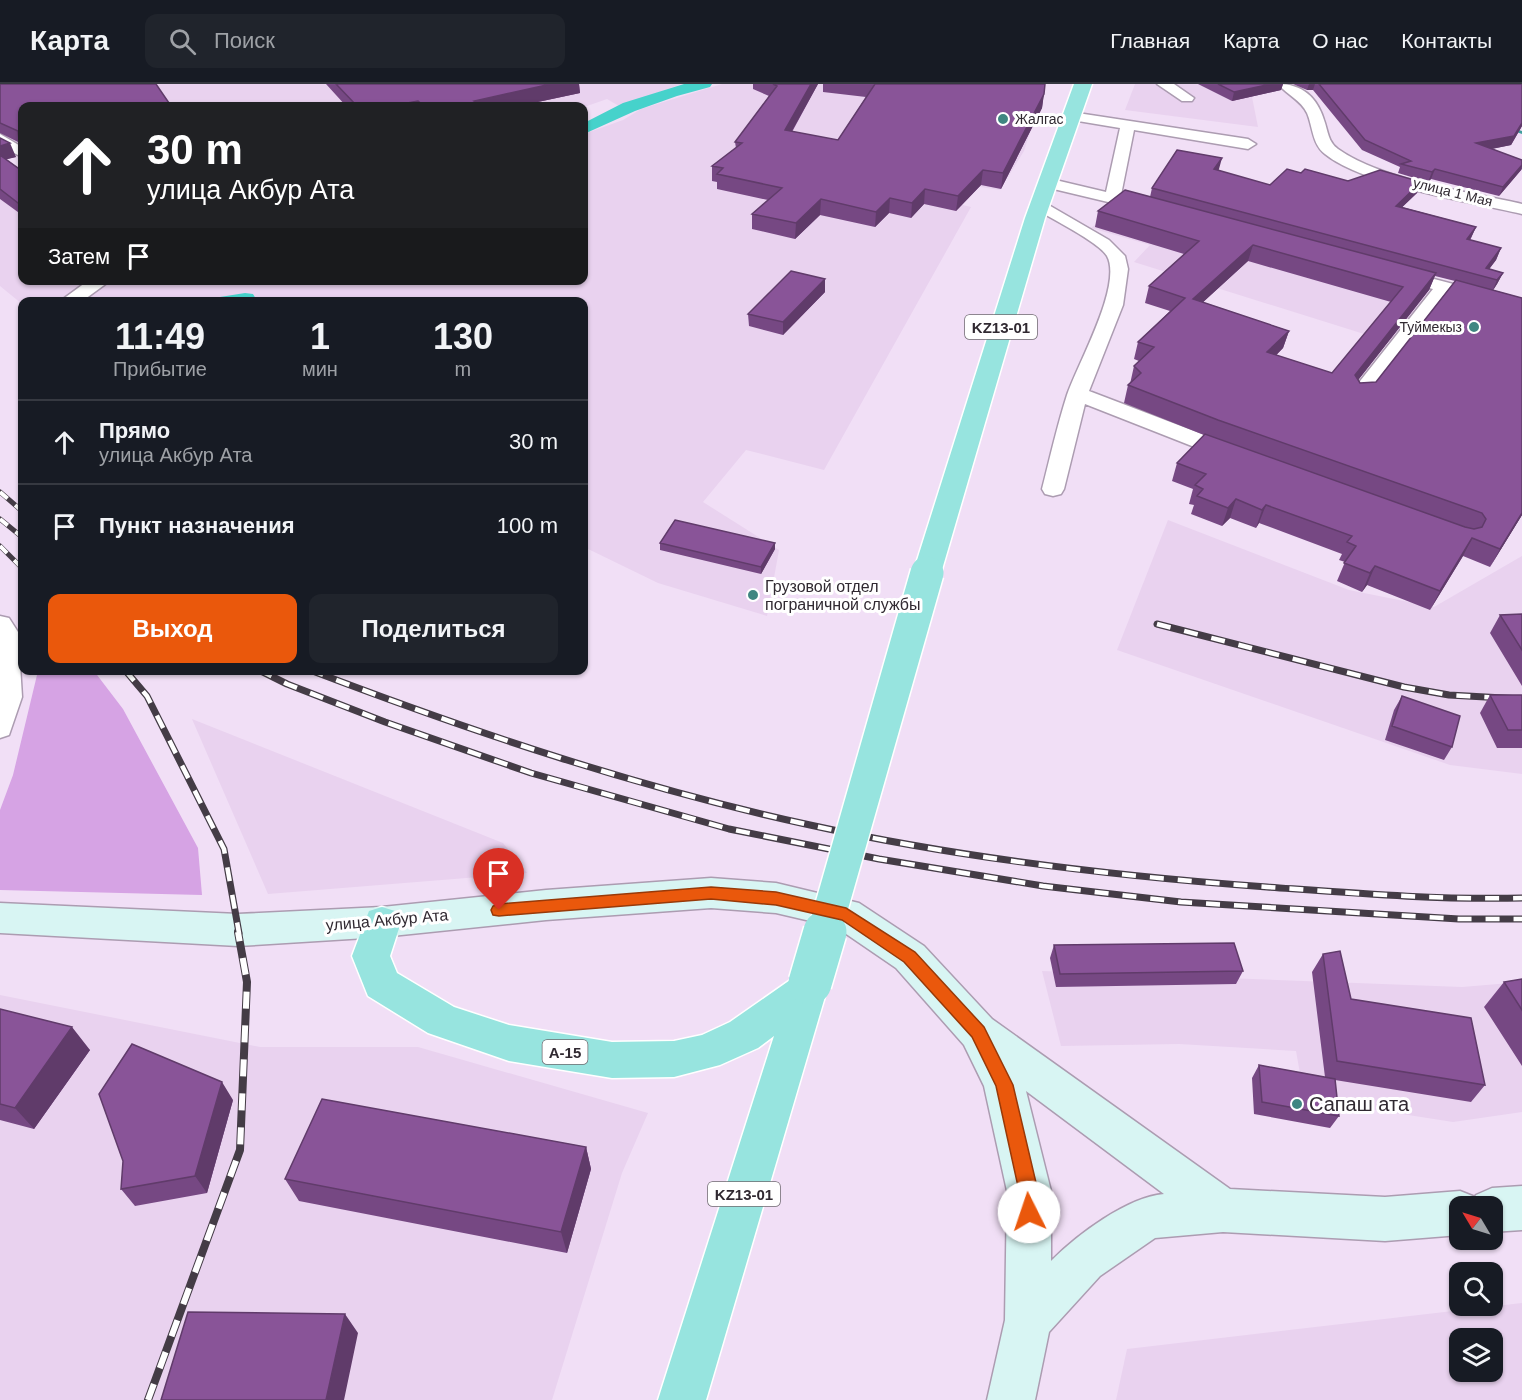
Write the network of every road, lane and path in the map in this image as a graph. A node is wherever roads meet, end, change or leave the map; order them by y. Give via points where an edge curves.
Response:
1 (1083, 84) edge
2 (1164, 84) edge
3 (1285, 84) edge
4 (1186, 98) dead end
5 (1071, 116) junction
6 (1128, 125) junction
7 (0, 140) edge
8 (1248, 144) dead end
9 (18, 151) edge
10 (1047, 183) junction
11 (1113, 197) junction
12 (1040, 205) junction
13 (1522, 209) edge
14 (1169, 213) edge
15 (1376, 269) edge
16 (94, 285) edge
17 (1444, 287) junction
18 (76, 297) edge
19 (1522, 308) edge
20 (1078, 393) junction
21 (1360, 394) edge
22 (1256, 463) edge
23 (1053, 489) dead end
24 (0, 624) edge
25 (0, 729) edge
26 (0, 918) edge
27 (382, 922) junction
28 (809, 986) junction
29 (978, 1032) junction
30 (1522, 1208) edge
31 (1503, 1209) edge
32 (1223, 1210) junction
33 (1449, 1214) edge
34 (1028, 1320) junction
35 (682, 1400) edge
36 (1011, 1400) edge

1 - 5 highway, KZ13-01
2 - 4 street
3 - 13 street, улица 1 Мая via 1308,102 1324,144 1338,157 1384,175
5 - 6 street
5 - 10 highway, KZ13-01
6 - 8 street
6 - 11 street
7 - 9 street
10 - 11 street
10 - 12 highway, KZ13-01
11 - 14 street
12 - 20 street via 1116,255 1121,272 1116,299
12 - 28 highway, KZ13-01, bridge via 927,573
15 - 17 street
16 - 18 street
17 - 19 street
17 - 21 street
20 - 22 street
20 - 23 street
24 - 25 street via 6,632 9,697
26 - 27 main road, улица Акбур Ата via 238,930
27 - 28 highway, A-15 via 371,956 382,984 442,1021 509,1043 612,1060 674,1059 706,1052 744,1035
27 - 29 main road, улица Акбур Ата via 711,893 776,898 846,914 910,957
28 - 35 highway, KZ13-01
29 - 32 main road
29 - 34 main road via 1004,1085 1029,1191
30 - 31 main road
32 - 33 main road via 1385,1219
32 - 34 main road via 1148,1217 1084,1260
34 - 36 main road

